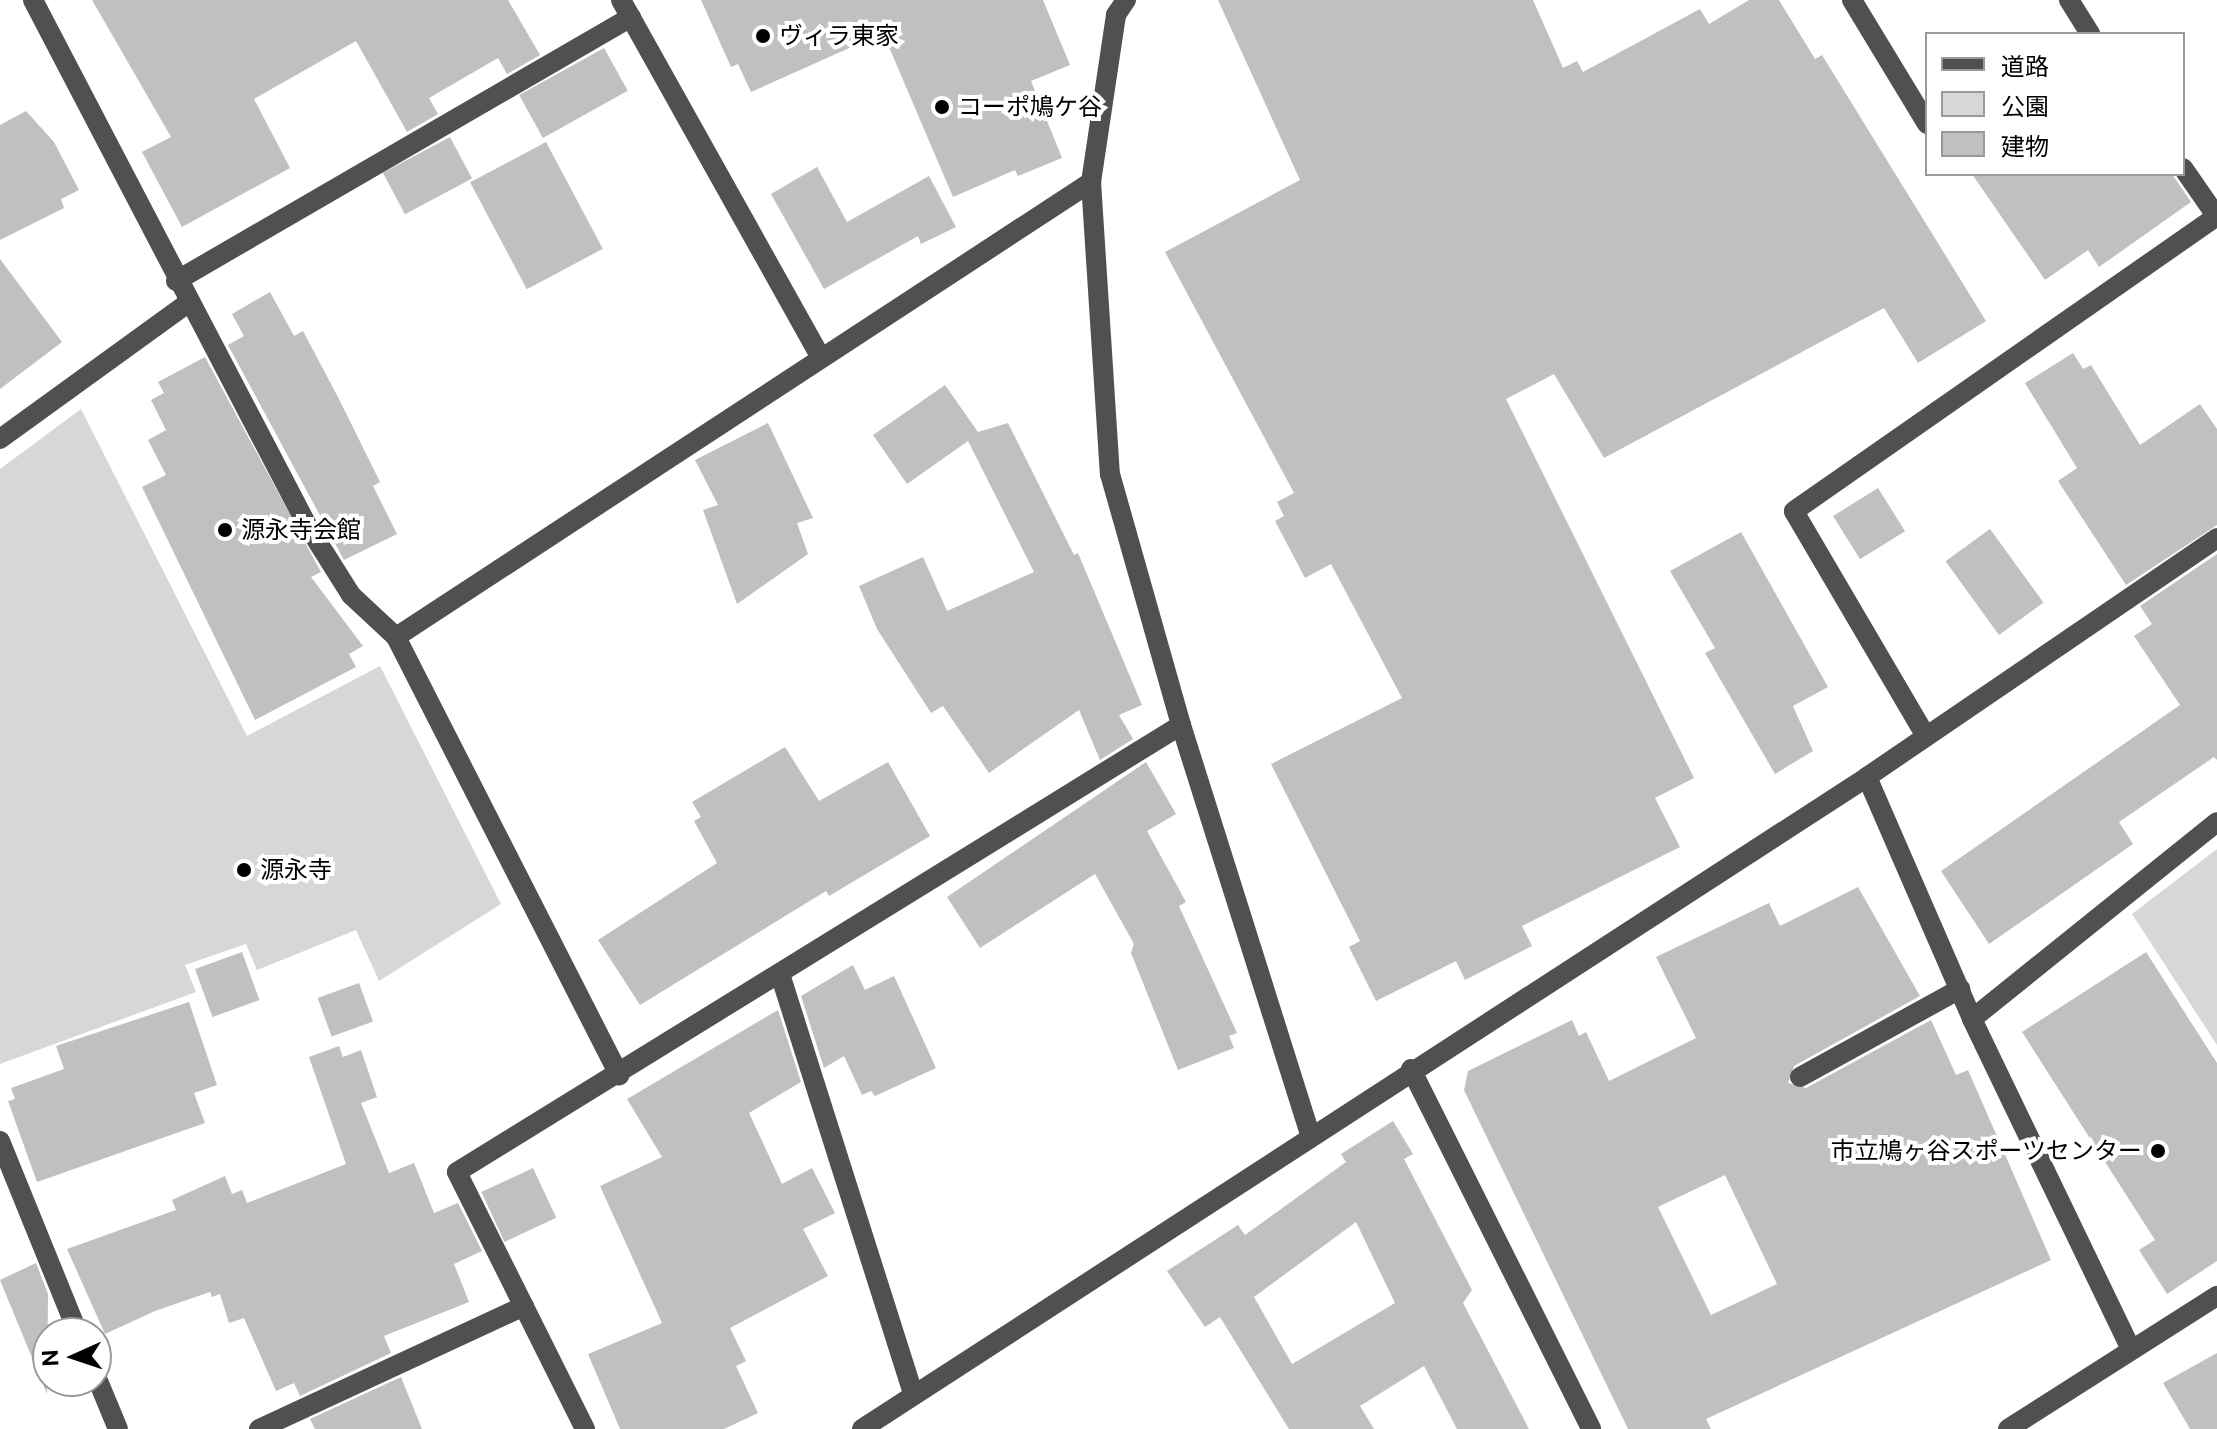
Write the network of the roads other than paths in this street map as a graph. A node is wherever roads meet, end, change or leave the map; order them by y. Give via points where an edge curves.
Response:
1 (33, 0) edge
2 (1852, 0) edge
3 (2069, 0) edge
4 (1117, 5) edge
5 (626, 9) edge
6 (2089, 32) edge
7 (1925, 121) edge
8 (2185, 171) edge
9 (1091, 182) junction
10 (2217, 216) edge
11 (176, 281) junction
12 (189, 302) junction
13 (819, 355) junction
14 (0, 439) edge
15 (2217, 538) edge
16 (396, 637) junction
17 (1181, 725) junction
18 (1924, 733) junction
19 (1867, 777) junction
20 (2217, 822) edge
21 (780, 974) junction
22 (1960, 989) junction
23 (1972, 1019) junction
24 (1411, 1069) junction
25 (619, 1075) junction
26 (1800, 1077) dead end
27 (1310, 1134) junction
28 (0, 1141) edge
29 (10, 1197) edge
30 (2217, 1296) edge
31 (524, 1306) junction
32 (70, 1317) edge
33 (2130, 1348) junction
34 (913, 1394) junction
35 (105, 1397) edge
36 (118, 1429) edge
37 (259, 1429) edge
38 (585, 1429) edge
39 (862, 1429) edge
40 (1591, 1429) edge
41 (2008, 1429) edge

1 - 11 street
2 - 7 street
3 - 6 street
4 - 9 street
5 - 11 street
5 - 13 street
8 - 10 street
9 - 13 street
9 - 17 street via 1110,474
10 - 18 street via 1794,511
11 - 12 street
12 - 14 street
12 - 16 street via 307,525 351,595
13 - 16 street
15 - 18 street
16 - 25 street
17 - 21 street
17 - 27 street
18 - 19 street
19 - 22 street
19 - 24 street
20 - 23 street
21 - 25 street
21 - 34 street
22 - 23 street
22 - 26 street
23 - 33 street
24 - 27 street
24 - 40 street
25 - 31 street via 457,1172
27 - 34 street
28 - 29 street
29 - 32 street
30 - 33 street
31 - 37 street
31 - 38 street
33 - 41 street
34 - 39 street
35 - 36 street

